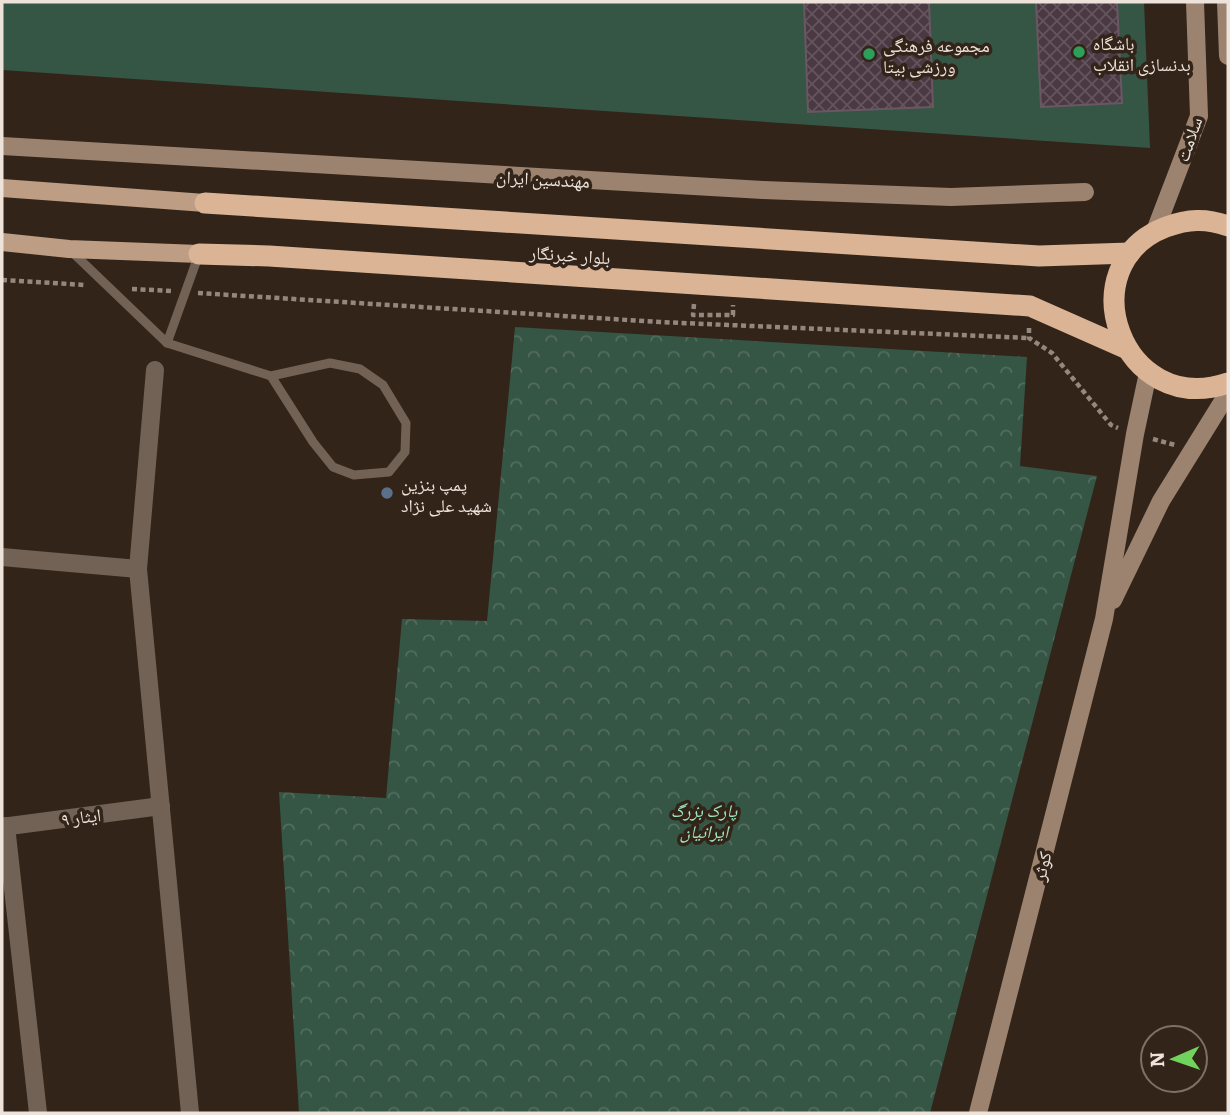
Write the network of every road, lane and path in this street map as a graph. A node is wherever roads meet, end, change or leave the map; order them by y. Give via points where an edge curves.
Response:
1 (1195, 2) edge
2 (1226, 2) edge
3 (1228, 56) edge
4 (2, 146) edge
5 (2, 188) edge
6 (1085, 192) dead end
7 (205, 203) joint
8 (1228, 226) edge
9 (1155, 231) junction
10 (2, 242) edge
11 (69, 248) junction
12 (1130, 253) junction
13 (199, 254) junction
14 (186, 292) junction
15 (1030, 306) junction
16 (693, 315) dead end
17 (733, 315) dead end
18 (1029, 338) junction
19 (167, 343) junction
20 (1125, 348) junction
21 (155, 370) dead end
22 (1148, 373) junction
23 (271, 376) junction
24 (1228, 383) edge
25 (1228, 393) edge
26 (1135, 434) junction
27 (1193, 450) junction
28 (2, 556) edge
29 (138, 569) junction
30 (1104, 619) junction
31 (161, 806) junction
32 (4, 826) edge
33 (38, 1113) edge
34 (190, 1113) edge
35 (978, 1113) edge

1 - 9 main road, سلامت via 1199,116
2 - 3 main road
4 - 6 main road, مهندسین ایران via 763,190 951,197
5 - 7 main road, بلوار خبرنگار
7 - 12 highway, بلوار خبرنگار via 1039,256
8 - 9 highway via 1211,220 1182,221
9 - 12 highway
10 - 11 main road, بلوار خبرنگار
11 - 13 main road, بلوار خبرنگار
11 - 19 lane
12 - 20 highway via 1118,275 1114,300 1116,325
13 - 14 lane
13 - 15 highway, بلوار خبرنگار
14 - 18 path via 660,322
14 - 19 lane
15 - 18 path
15 - 20 highway, بلوار خبرنگار
16 - 17 path
18 - 26 path via 1052,353 1111,425
19 - 23 lane
20 - 22 highway
21 - 29 street
22 - 24 highway via 1191,389
22 - 26 main road, کوثر
23 - 23 lane via 333,467 354,475 389,472 405,452 406,423 383,385 360,369 330,363
25 - 27 main road, کوثر
26 - 27 path
26 - 30 main road, کوثر
27 - 30 main road, کوثر via 1161,501
28 - 29 street
29 - 31 street
30 - 35 main road, کوثر
31 - 32 street, ایثار ۹
31 - 34 street
32 - 33 street

